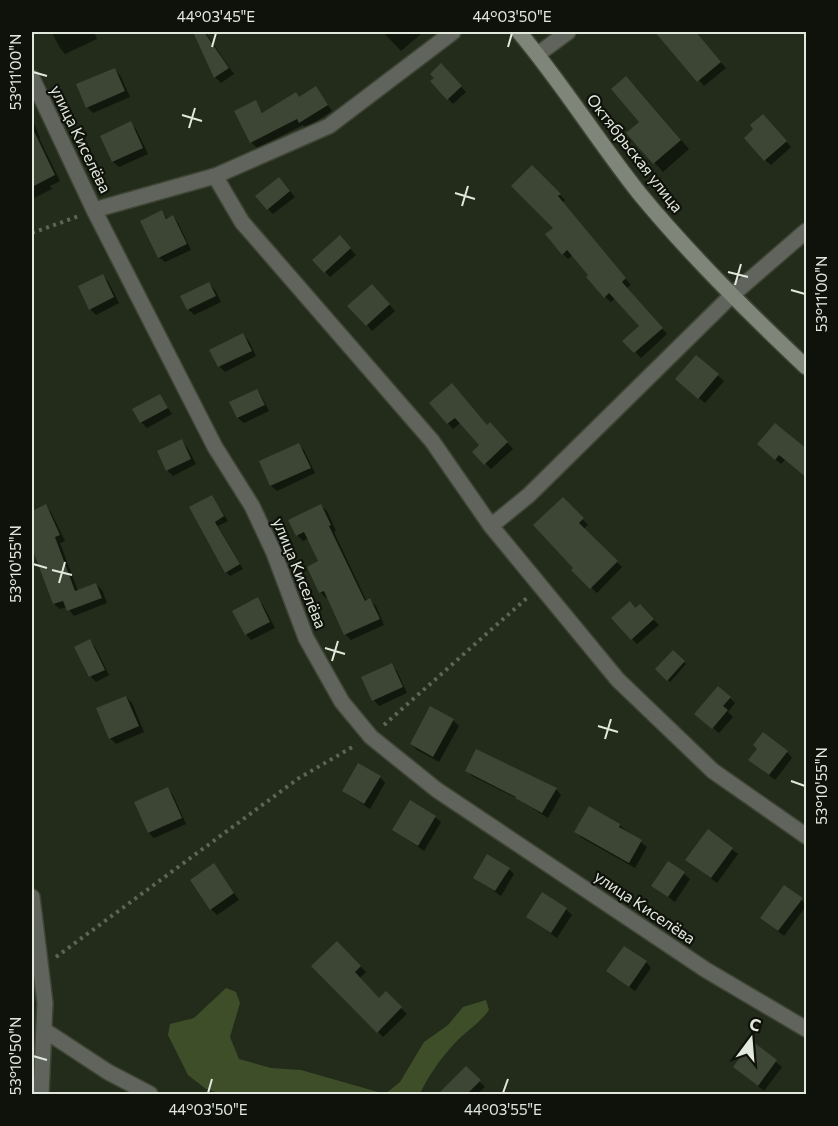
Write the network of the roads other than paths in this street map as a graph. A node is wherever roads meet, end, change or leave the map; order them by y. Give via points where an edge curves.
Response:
1 (453, 32) edge
2 (519, 32) edge
3 (568, 32) edge
4 (538, 54) junction
5 (32, 78) edge
6 (215, 176) junction
7 (94, 210) junction
8 (807, 231) edge
9 (731, 296) junction
10 (807, 367) edge
11 (491, 526) junction
12 (807, 836) edge
13 (32, 897) edge
14 (807, 1029) edge
15 (38, 1031) edge
16 (41, 1095) edge
17 (150, 1095) edge

1 - 6 street via 329,126
2 - 4 street, Октябрьская улица
3 - 4 street
4 - 9 street, Октябрьская улица via 639,193
5 - 7 street, улица Киселёва
6 - 7 street
6 - 11 street via 242,222 432,441
7 - 14 street, улица Киселёва via 215,447 252,506 306,638 342,702 371,737 437,790 706,970
8 - 9 street
9 - 10 street, Октябрьская улица
9 - 11 street via 529,495
11 - 12 street via 618,680 713,771
13 - 15 street via 45,1003
15 - 16 street
15 - 17 street

